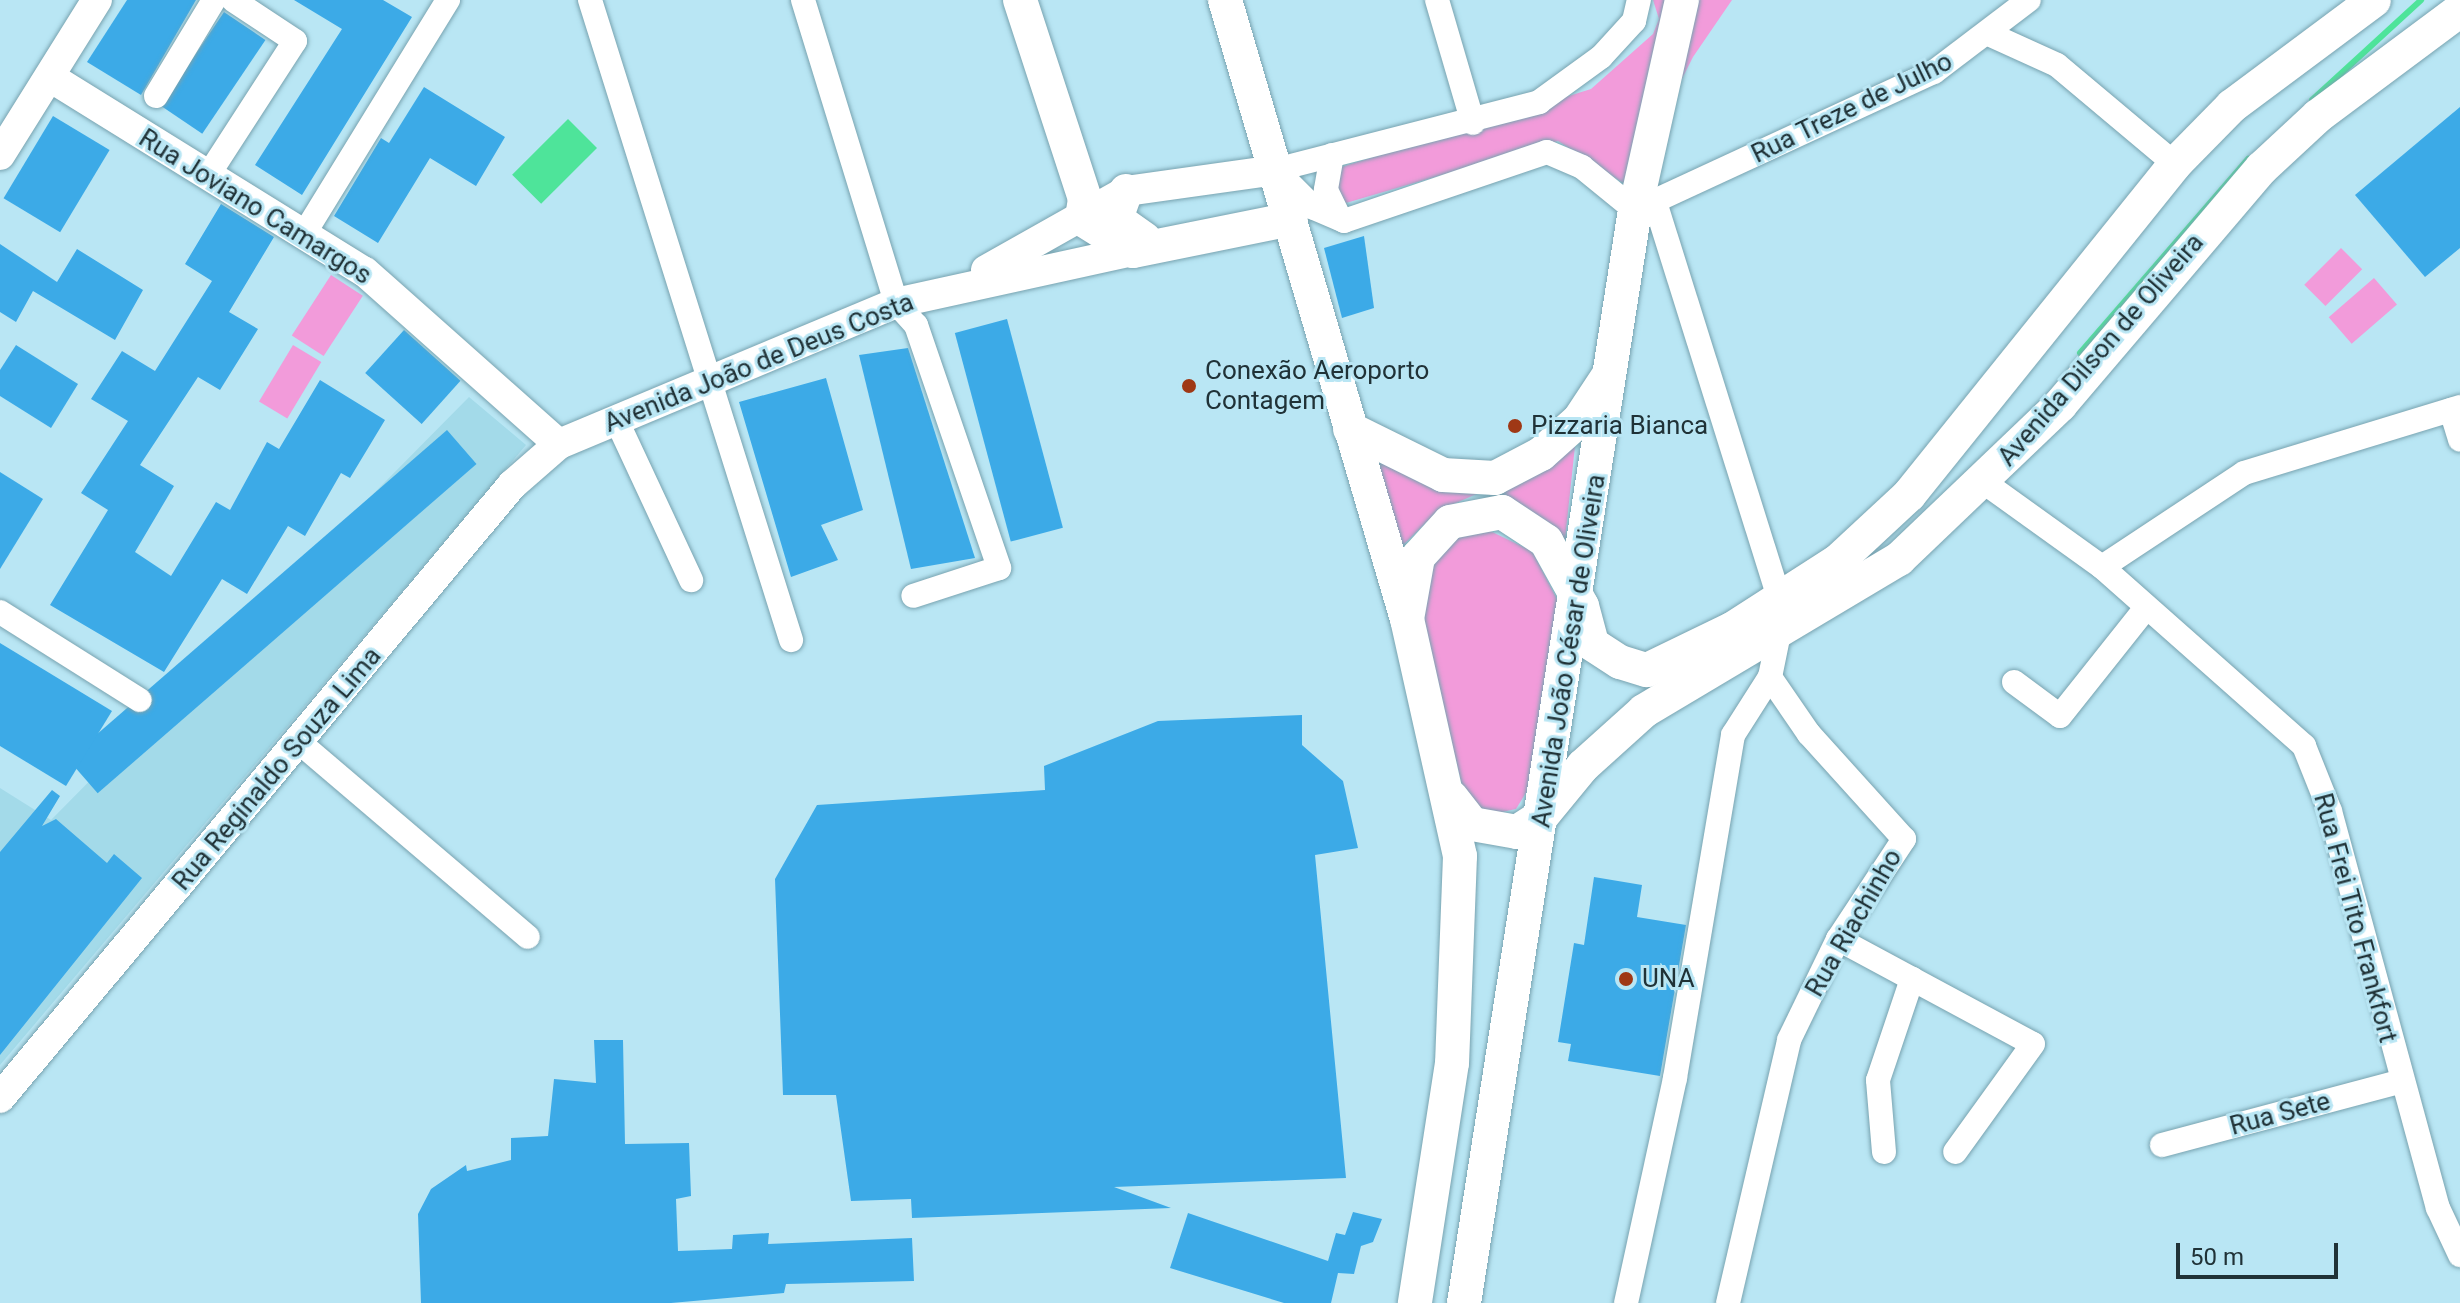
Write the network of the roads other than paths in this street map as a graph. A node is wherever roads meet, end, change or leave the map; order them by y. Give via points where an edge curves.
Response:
1 (97, 0) edge
2 (214, 0) edge
3 (233, 0) edge
4 (448, 0) edge
5 (590, 0) edge
6 (803, 0) edge
7 (1020, 0) edge
8 (1225, 0) edge
9 (1437, 0) edge
10 (1639, 0) edge
11 (1682, 0) edge
12 (2029, 0) edge
13 (2374, 0) edge
14 (2460, 10) edge
15 (1991, 35) junction
16 (50, 77) junction
17 (156, 96) dead end
18 (1473, 123) junction
19 (0, 155) edge
20 (1332, 155) junction
21 (2175, 164) junction
22 (1275, 170) junction
23 (207, 177) junction
24 (1126, 191) junction
25 (1645, 206) junction
26 (1082, 219) junction
27 (1291, 219) junction
28 (1340, 219) junction
29 (304, 234) junction
30 (1149, 248) junction
31 (960, 284) junction
32 (896, 303) junction
33 (1615, 365) junction
34 (706, 379) junction
35 (2456, 409) edge
36 (616, 419) junction
37 (1350, 429) junction
38 (2460, 440) edge
39 (559, 444) junction
40 (1985, 483) junction
41 (2102, 567) junction
42 (691, 580) dead end
43 (913, 596) dead end
44 (1577, 597) junction
45 (1779, 598) junction
46 (2145, 609) junction
47 (0, 612) edge
48 (1407, 619) junction
49 (1779, 633) junction
50 (791, 640) dead end
51 (1770, 677) junction
52 (2014, 682) dead end
53 (140, 700) dead end
54 (300, 743) junction
55 (1451, 797) junction
56 (1542, 816) junction
57 (528, 937) dead end
58 (1838, 939) junction
59 (1912, 979) junction
60 (2399, 1082) junction
61 (0, 1098) edge
62 (2162, 1145) dead end
63 (1884, 1152) dead end
64 (1955, 1152) dead end
65 (2449, 1210) edge
66 (2460, 1255) edge
67 (1415, 1303) edge
68 (1464, 1303) edge
69 (1626, 1303) edge
70 (1728, 1303) edge

1 - 16 street
2 - 17 street
3 - 23 street via 295,41
4 - 29 street
5 - 34 street
6 - 32 street
7 - 26 main road via 1085,199
8 - 22 main road
9 - 18 street
10 - 18 street, Avenida João de Deus Costa via 1634,21 1588,66 1539,102
11 - 25 main road, Avenida João César de Oliveira
12 - 15 street, Rua Treze de Julho
13 - 21 main road, Avenida Dilson de Oliveira via 2232,106
14 - 40 main road, Avenida Dilson de Oliveira via 2318,116 2262,168
15 - 21 street via 2057,65
15 - 25 street, Rua Treze de Julho via 1934,72
16 - 19 street
16 - 23 street, Rua Joviano Camargos
18 - 20 street, Avenida João de Deus Costa
20 - 22 street, Avenida João de Deus Costa
20 - 28 street via 1326,190
21 - 45 main road, Avenida Dilson de Oliveira via 1909,495 1838,561
22 - 24 street, Avenida João de Deus Costa
22 - 27 main road
22 - 28 street via 1314,208
23 - 29 street, Rua Joviano Camargos
24 - 26 street, Avenida João de Deus Costa
24 - 30 main road via 1116,219
25 - 28 street via 1547,152
25 - 33 main road, Avenida João César de Oliveira
25 - 45 street
26 - 30 main road
26 - 31 street, Avenida João de Deus Costa
27 - 30 main road, Avenida João de Deus Costa
27 - 37 main road
29 - 39 street, Rua Joviano Camargos via 365,272
30 - 31 street, Avenida João de Deus Costa
31 - 32 street, Avenida João de Deus Costa
32 - 34 street, Avenida João de Deus Costa
32 - 43 street via 916,325 999,568
33 - 37 main road via 1579,420 1541,454 1495,478 1443,475
33 - 44 main road, Avenida João César de Oliveira
34 - 36 street, Avenida João de Deus Costa
34 - 50 street
35 - 38 street
35 - 41 street via 2244,473
36 - 39 street, Avenida João de Deus Costa
36 - 42 street
37 - 48 main road
39 - 54 street, Rua Reginaldo Souza Lima via 512,485
40 - 41 street, Rua Frei Tito Frankfort
40 - 49 main road, Avenida Dilson de Oliveira via 1899,559
41 - 46 street, Rua Frei Tito Frankfort
44 - 45 main road, Avenida Dilson de Oliveira via 1592,644 1647,670 1682,659
44 - 48 main road, Avenida Dilson de Oliveira via 1546,541 1502,512 1476,514 1450,522 1418,557
44 - 56 main road, Avenida João César de Oliveira
46 - 52 street via 2060,716
46 - 60 street, Rua Frei Tito Frankfort via 2304,746 2330,811
47 - 53 street
48 - 55 main road
49 - 51 street
49 - 56 main road, Avenida Dilson de Oliveira via 1644,711 1583,766
51 - 58 street, Rua Riachinho via 1809,734 1904,839
51 - 69 street via 1733,735 1675,1078
54 - 57 street
54 - 61 street, Rua Reginaldo Souza Lima
55 - 56 main road via 1472,824 1490,833 1517,832
55 - 67 main road via 1460,856 1456,1000
56 - 68 main road, Avenida João César de Oliveira
58 - 59 street
58 - 70 street, Rua Riachinho via 1789,1040
59 - 63 street via 1878,1080
59 - 64 street via 2033,1044
60 - 62 street, Rua Sete
60 - 65 street, Rua Frei Tito Frankfort
65 - 66 street, Rua Frei Tito Frankfort

